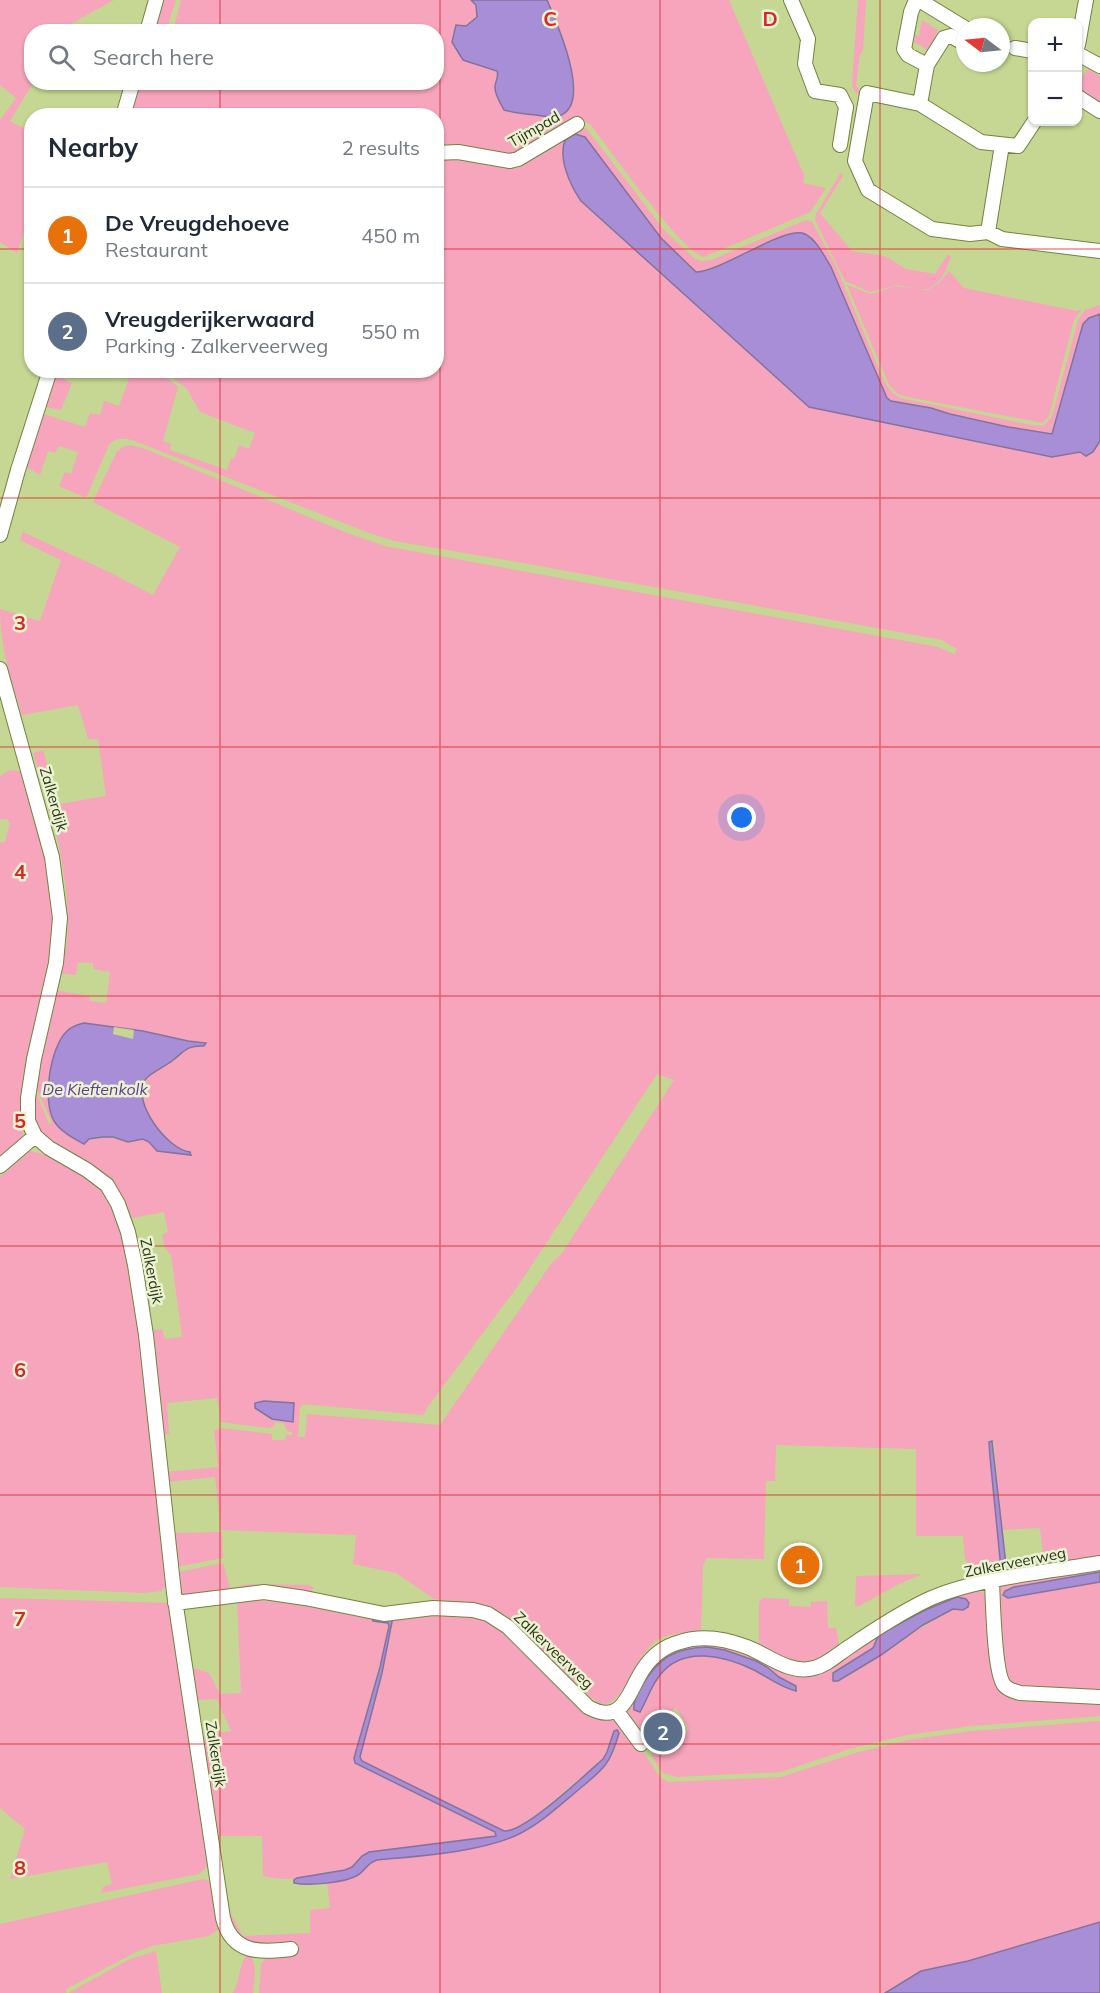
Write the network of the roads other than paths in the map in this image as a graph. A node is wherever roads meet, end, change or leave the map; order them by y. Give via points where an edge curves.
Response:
1 (156, 0) edge
2 (791, 0) edge
3 (918, 0) edge
4 (1086, 0) edge
5 (1082, 20) edge
6 (956, 23) edge
7 (149, 24) edge
8 (956, 39) edge
9 (1015, 48) dead end
10 (1028, 50) edge
11 (1082, 57) edge
12 (927, 65) junction
13 (1100, 66) edge
14 (131, 90) edge
15 (1082, 100) edge
16 (920, 104) junction
17 (125, 108) edge
18 (1100, 111) edge
19 (577, 123) dead end
20 (1031, 126) edge
21 (840, 145) dead end
22 (1002, 145) junction
23 (444, 153) edge
24 (988, 232) junction
25 (1100, 251) edge
26 (47, 378) edge
27 (0, 535) edge
28 (0, 669) edge
29 (35, 1136) junction
30 (0, 1166) edge
31 (1100, 1563) edge
32 (992, 1581) junction
33 (175, 1603) junction
34 (1100, 1697) edge
35 (616, 1710) junction
36 (641, 1744) dead end
37 (291, 1949) dead end

1 - 7 street
2 - 21 street via 808,39 805,64 815,91 840,95 846,107
3 - 6 street
3 - 12 street via 904,49
4 - 5 street
8 - 12 street via 944,38
9 - 10 street
11 - 13 street
12 - 16 street
14 - 17 street
15 - 18 street
16 - 22 street via 981,142
16 - 24 street via 867,93 855,161 868,190 932,229
19 - 23 street, Tijmpad via 510,161
20 - 22 street via 1018,147
22 - 24 street
24 - 25 street via 1002,239
26 - 27 street
28 - 29 street, Zalkerdijk via 45,828 59,900 59,944 28,1098 28,1121
29 - 30 street
29 - 33 street, Zalkerdijk via 101,1180 123,1217 146,1335
31 - 32 street, Zalkerveerweg
32 - 34 street via 1002,1683 1020,1693
32 - 35 street, Zalkerveerweg via 925,1601 815,1668 794,1668 732,1642 677,1642 648,1662
33 - 35 street, Zalkerveerweg via 264,1592 384,1614 433,1608 473,1610 508,1626 588,1707 602,1714
33 - 37 street, Zalkerdijk via 226,1929 248,1949
35 - 36 street

